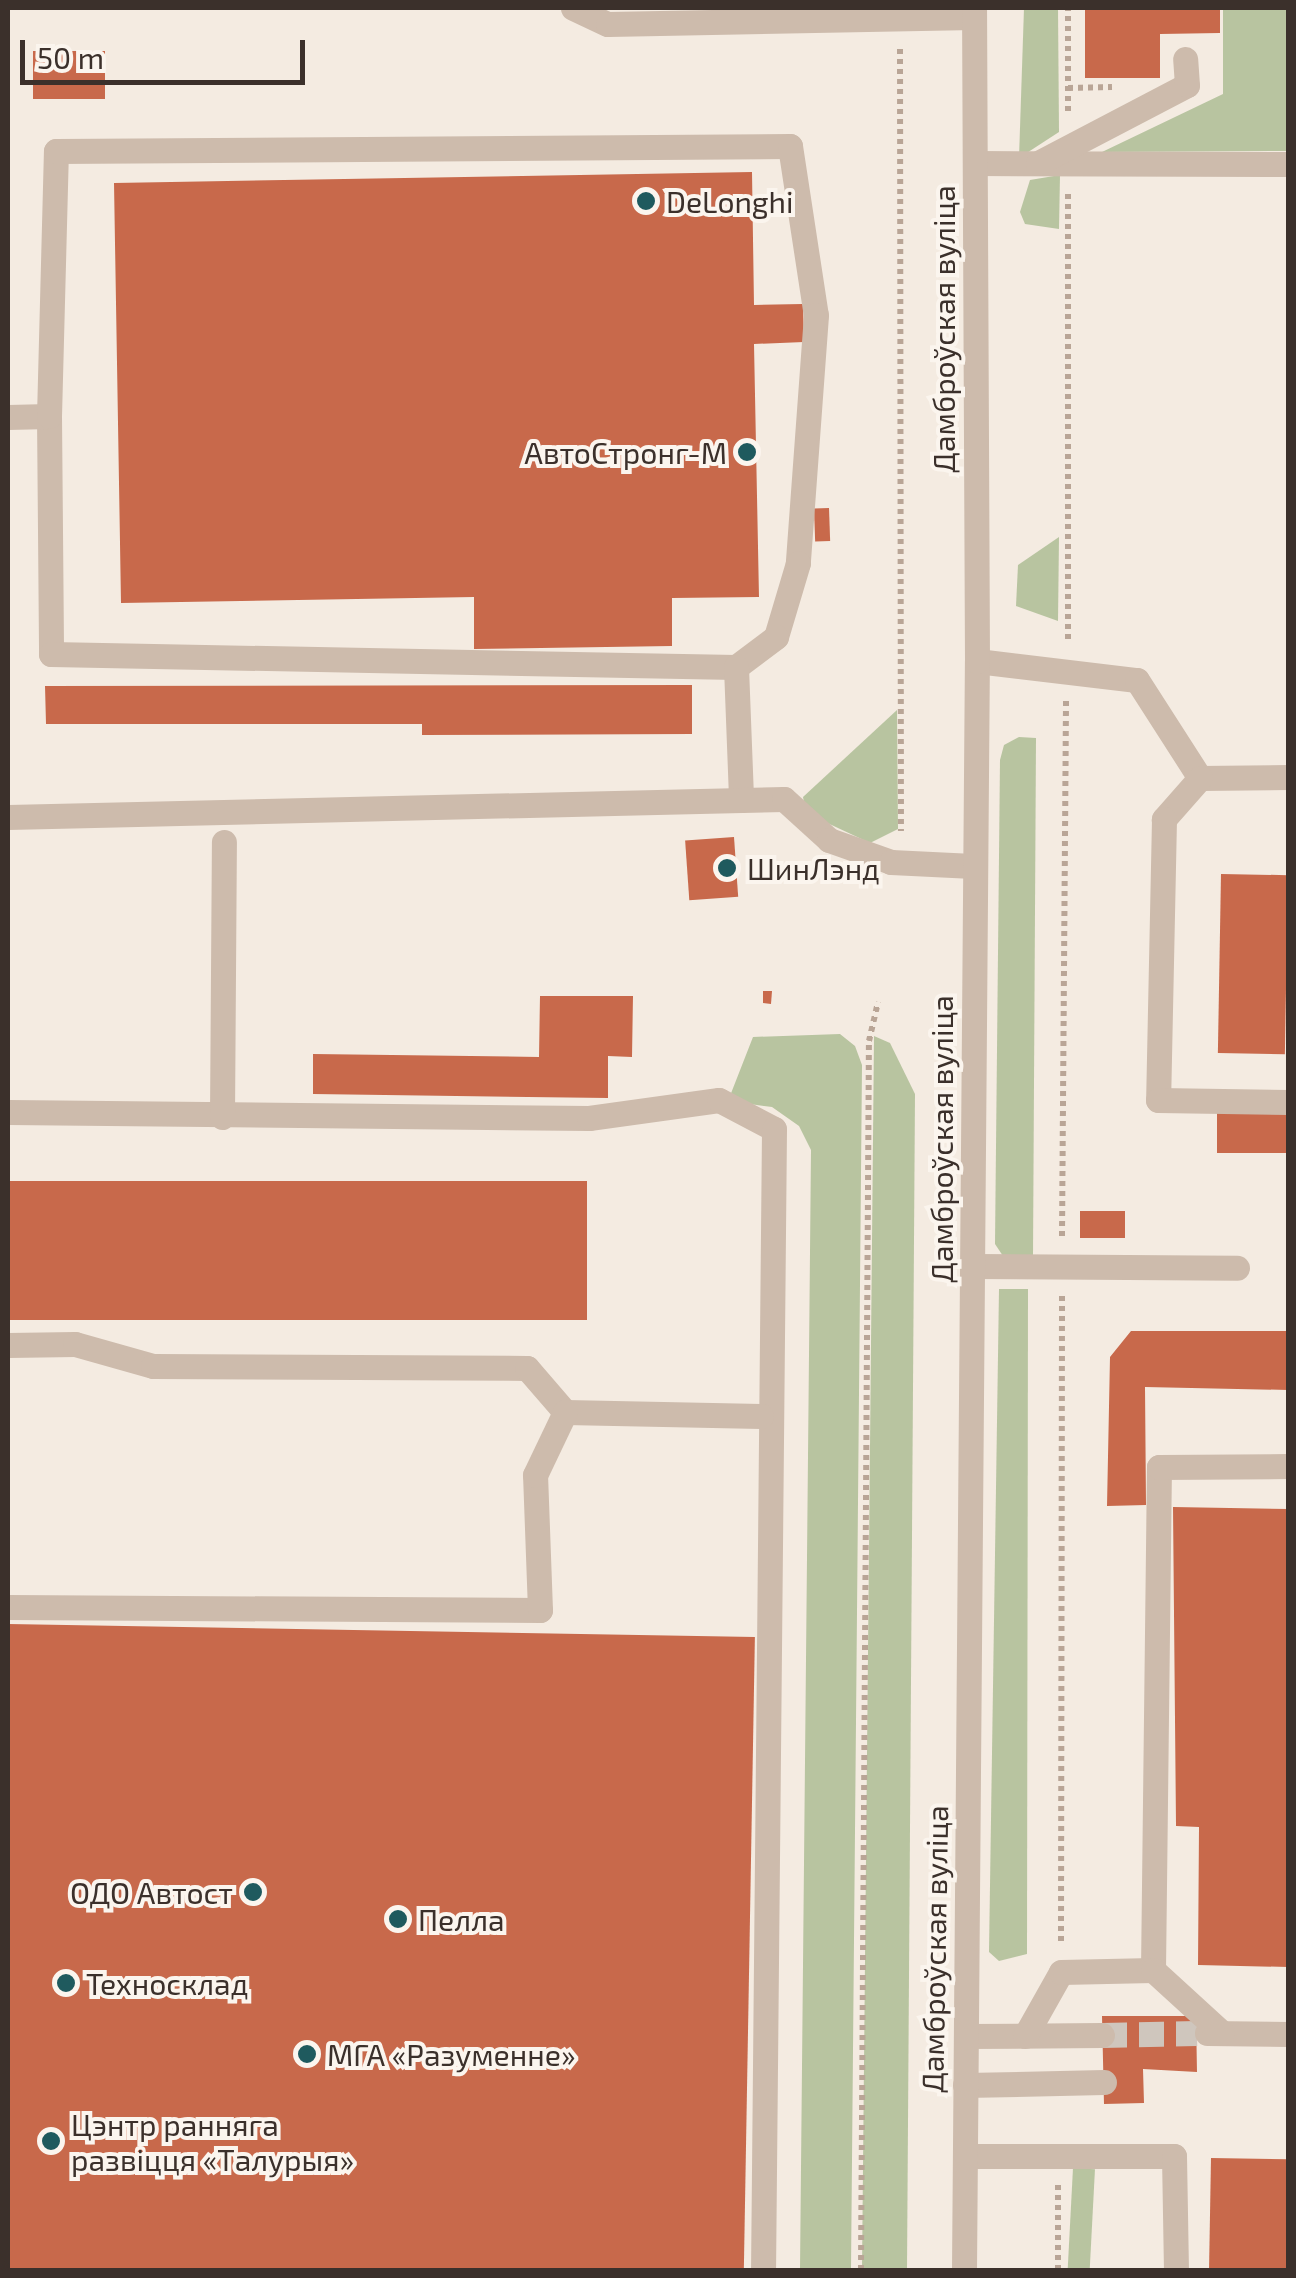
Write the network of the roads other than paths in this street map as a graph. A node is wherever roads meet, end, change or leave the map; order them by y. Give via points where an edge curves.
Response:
1 (574, 8) edge
2 (974, 12) edge
3 (1185, 59) dead end
4 (1068, 154) junction
5 (975, 162) junction
6 (1288, 164) edge
7 (50, 416) junction
8 (8, 418) edge
9 (977, 661) junction
10 (736, 667) junction
11 (1288, 777) edge
12 (1200, 778) junction
13 (741, 800) junction
14 (8, 817) edge
15 (224, 842) dead end
16 (974, 866) junction
17 (1288, 1102) edge
18 (8, 1112) edge
19 (222, 1117) junction
20 (973, 1266) junction
21 (1237, 1268) dead end
22 (8, 1346) edge
23 (565, 1412) junction
24 (762, 1416) dead end
25 (1288, 1466) edge
26 (8, 1607) edge
27 (1153, 1970) junction
28 (1288, 2034) edge
29 (1102, 2035) tunnel mouth
30 (966, 2036) junction
31 (1025, 2036) junction
32 (1104, 2082) dead end
33 (965, 2085) junction
34 (966, 2156) junction
35 (763, 2270) edge
36 (964, 2270) edge
37 (1176, 2270) edge

1 - 2 street via 608,24
2 - 5 street, Дамброўская вуліца
3 - 4 street via 1187,85
4 - 5 street via 1038,164
4 - 6 street
5 - 9 street, Дамброўская вуліца
7 - 8 street
7 - 10 street via 51,654
7 - 10 street via 56,152 790,146 816,315 798,563 776,636
9 - 12 street via 1138,680
9 - 16 street, Дамброўская вуліца
10 - 13 street
11 - 12 street
12 - 17 street via 1164,818 1158,1100
13 - 14 street
13 - 16 street via 784,800 828,840 901,862
15 - 19 street
16 - 20 street, Дамброўская вуліца
18 - 19 street
19 - 35 street via 590,1118 718,1100 774,1128
20 - 21 street
20 - 30 street, Дамброўская вуліца
22 - 23 street via 75,1344 154,1366 527,1368
23 - 24 street
23 - 26 street via 534,1474 540,1610
25 - 27 street via 1159,1467
27 - 28 street via 1209,2033
27 - 31 street via 1061,1972
29 - 31 street
30 - 31 street
30 - 33 street, Дамброўская вуліца
32 - 33 street
33 - 34 street, Дамброўская вуліца
34 - 36 street, Дамброўская вуліца
34 - 37 street via 1174,2156

